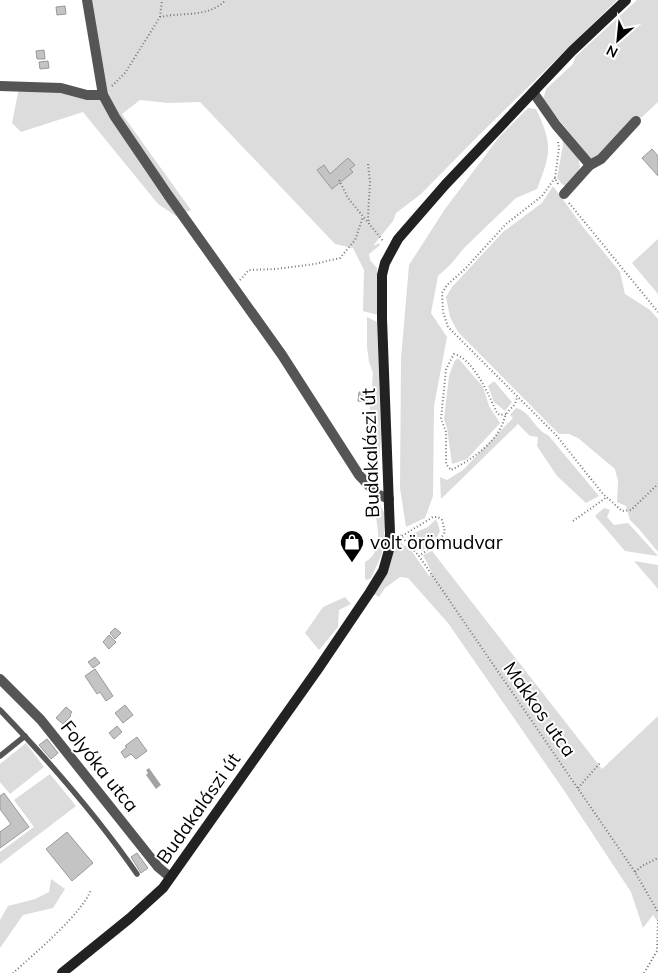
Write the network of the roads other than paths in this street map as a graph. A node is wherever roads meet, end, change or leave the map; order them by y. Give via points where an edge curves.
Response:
1 (87, 0) edge
2 (626, 0) edge
3 (0, 86) edge
4 (533, 92) junction
5 (103, 95) junction
6 (636, 121) dead end
7 (590, 165) junction
8 (564, 194) road end
9 (389, 499) junction
10 (0, 679) edge
11 (0, 710) edge
12 (25, 736) junction
13 (0, 756) edge
14 (137, 874) dead end
15 (170, 878) junction
16 (62, 973) edge

1 - 5 street
2 - 4 main road, Budakalászi út
3 - 5 street via 61,88 87,95
4 - 7 street
4 - 9 main road, Budakalászi út via 398,239 382,275
5 - 9 street via 134,146 282,355 359,475 377,494
6 - 7 street via 601,159
7 - 8 street
9 - 15 main road, Budakalászi út via 389,550 370,592
10 - 15 street, Folyóka utca via 41,720
11 - 12 lane
12 - 13 lane
12 - 14 lane via 53,766
15 - 16 main road, Budakalászi út via 130,918

